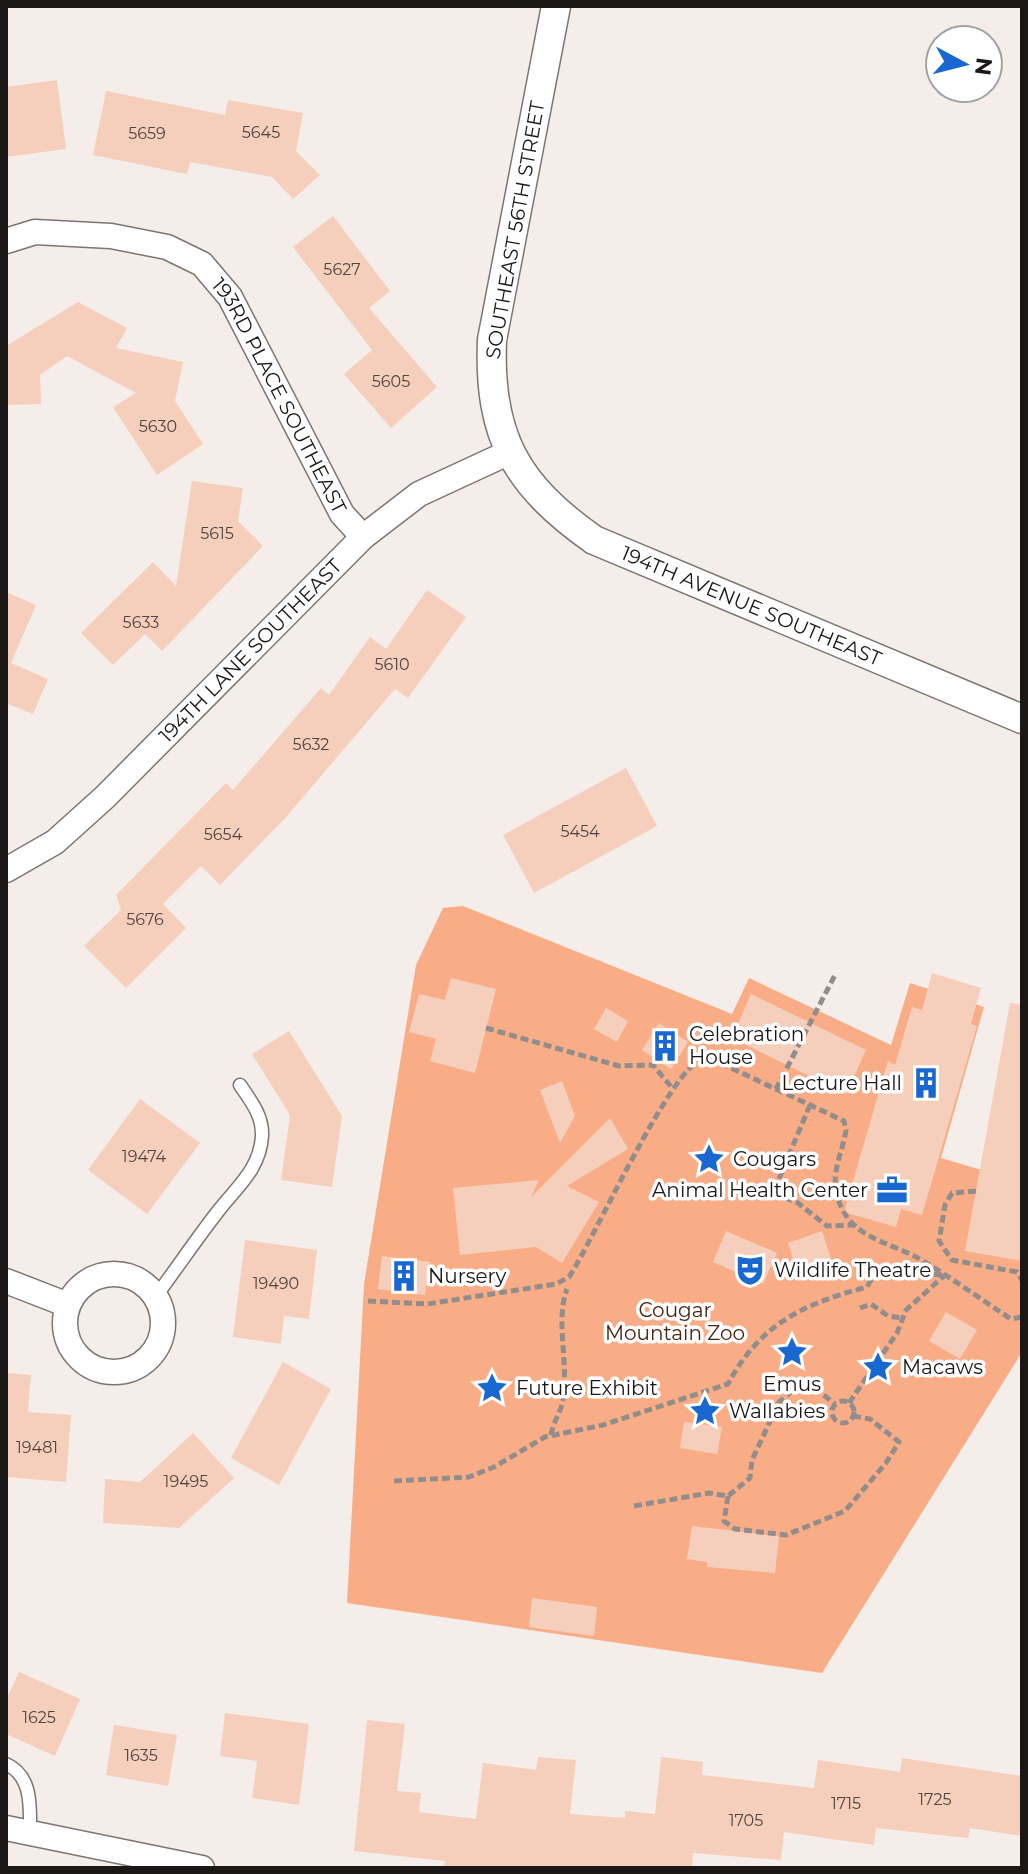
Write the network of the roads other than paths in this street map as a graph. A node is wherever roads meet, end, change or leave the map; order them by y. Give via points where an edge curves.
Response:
1 (556, 6) edge
2 (6, 241) edge
3 (510, 452) junction
4 (363, 537) junction
5 (1022, 719) edge
6 (6, 870) edge
7 (240, 1085) dead end
8 (6, 1281) edge
9 (156, 1296) junction
10 (68, 1305) junction
11 (6, 1764) edge
12 (18, 1830) edge
13 (202, 1868) edge

1 - 3 street, SOUTHEAST 56TH STREET via 492,340 490,382
2 - 4 street, 193RD PLACE SOUTHEAST via 35,232 111,236 167,247 202,264 230,297 342,514
3 - 4 street, 194TH LANE SOUTHEAST via 419,494
3 - 5 street, 194TH AVENUE SOUTHEAST via 533,490 594,540
4 - 6 street, 194TH LANE SOUTHEAST via 105,797 55,842
7 - 9 lane via 257,1110 262,1136 255,1164
8 - 10 street
9 - 10 street via 131,1276 101,1275 87,1281
9 - 10 street via 163,1325 160,1340 141,1364 112,1373 83,1362 73,1350 64,1321
11 - 12 lane via 15,1768 30,1792
12 - 13 street

